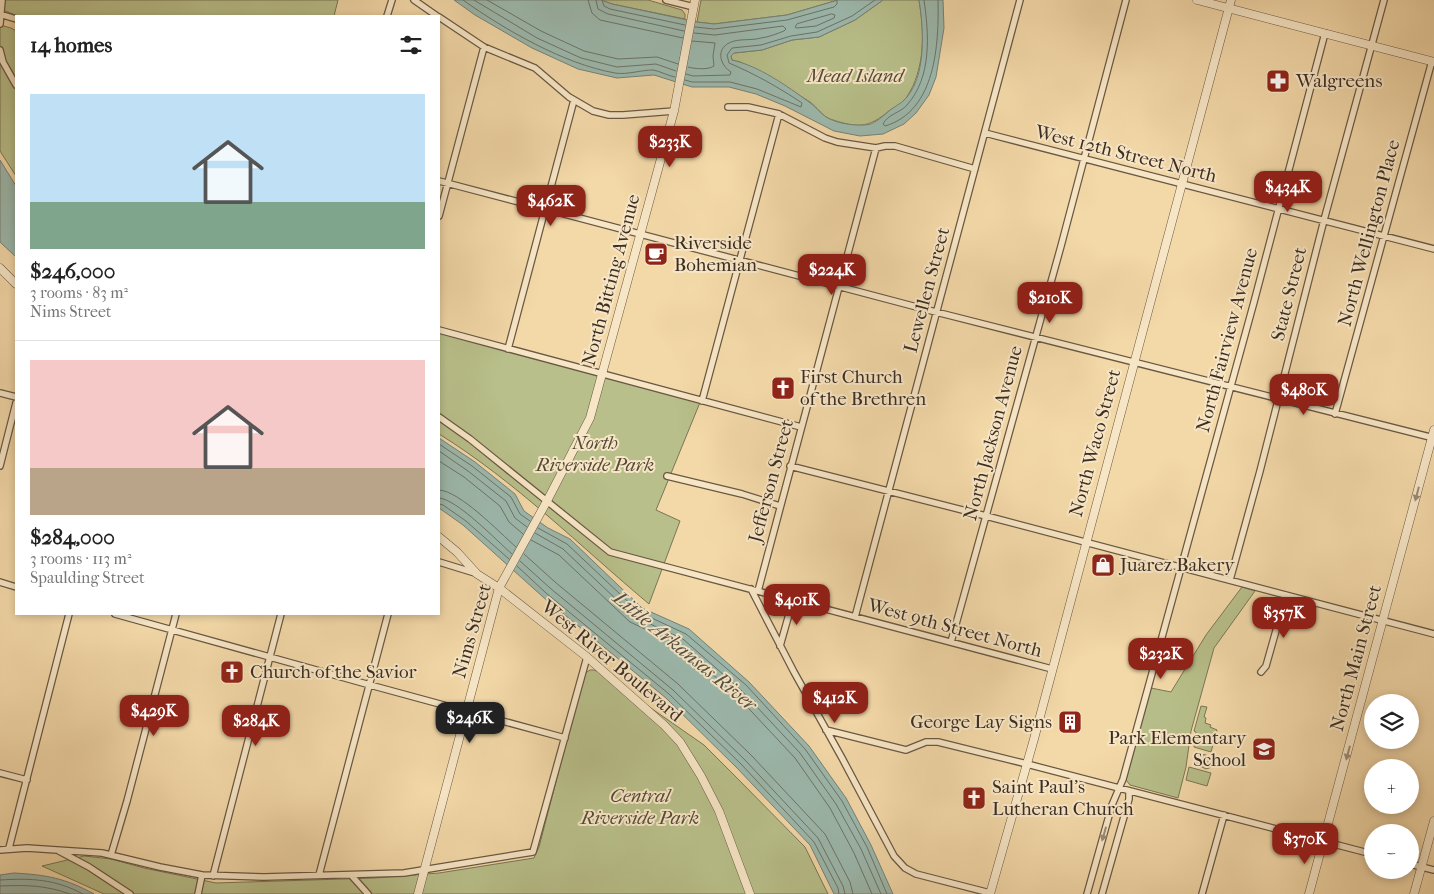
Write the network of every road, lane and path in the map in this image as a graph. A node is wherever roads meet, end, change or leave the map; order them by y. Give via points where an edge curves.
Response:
1 (2, 0) edge
2 (392, 0) edge
3 (414, 0) edge
4 (666, 0) edge
5 (1020, 0) edge
6 (1126, 0) edge
7 (1197, 0) edge
8 (1232, 0) edge
9 (1384, 0) edge
10 (695, 3) edge
11 (1229, 8) junction
12 (1, 15) edge
13 (387, 15) edge
14 (435, 15) edge
15 (15, 18) edge
16 (440, 18) edge
17 (0, 24) edge
18 (1324, 33) junction
19 (1372, 46) junction
20 (484, 47) junction
21 (0, 50) edge
22 (1433, 61) edge
23 (15, 83) edge
24 (574, 100) junction
25 (728, 107) dead end
26 (674, 111) junction
27 (779, 114) junction
28 (985, 133) junction
29 (876, 148) junction
30 (1084, 158) junction
31 (975, 169) junction
32 (440, 181) edge
33 (448, 183) junction
34 (1182, 184) junction
35 (1278, 208) junction
36 (545, 209) junction
37 (440, 212) edge
38 (1324, 220) junction
39 (641, 234) junction
40 (1384, 236) junction
41 (1434, 249) edge
42 (740, 261) junction
43 (0, 268) edge
44 (15, 283) edge
45 (839, 287) junction
46 (937, 312) junction
47 (440, 330) edge
48 (1035, 338) junction
49 (508, 349) junction
50 (1134, 363) junction
51 (602, 374) junction
52 (1230, 388) junction
53 (0, 393) edge
54 (15, 397) edge
55 (1278, 399) junction
56 (702, 400) junction
57 (15, 407) edge
58 (1335, 414) junction
59 (440, 418) edge
60 (801, 427) junction
61 (1433, 435) edge
62 (0, 466) edge
63 (790, 466) junction
64 (667, 476) dead end
65 (889, 491) junction
66 (547, 501) junction
67 (780, 506) junction
68 (986, 516) junction
69 (440, 538) edge
70 (1086, 542) junction
71 (440, 562) edge
72 (1181, 567) junction
73 (476, 574) junction
74 (1230, 580) junction
75 (0, 582) edge
76 (15, 587) edge
77 (499, 588) junction
78 (754, 590) junction
79 (1286, 595) junction
80 (793, 600) junction
81 (69, 615) edge
82 (119, 615) edge
83 (176, 615) edge
84 (281, 615) edge
85 (388, 615) edge
86 (855, 617) junction
87 (1383, 621) junction
88 (172, 630) junction
89 (1434, 634) edge
90 (951, 642) junction
91 (780, 646) junction
92 (269, 657) junction
93 (587, 657) junction
94 (1052, 670) junction
95 (1261, 672) dead end
96 (370, 685) junction
97 (467, 711) junction
98 (826, 730) junction
99 (565, 738) junction
100 (1027, 764) junction
101 (0, 772) edge
102 (27, 780) junction
103 (1120, 788) junction
104 (1129, 791) junction
105 (1224, 815) junction
106 (1434, 821) edge
107 (1323, 841) junction
108 (9, 848) junction
109 (0, 850) edge
110 (57, 850) junction
111 (1364, 852) edge
112 (111, 855) junction
113 (1419, 866) edge
114 (1422, 867) junction
115 (424, 870) junction
116 (1434, 870) edge
117 (202, 875) junction
118 (319, 875) junction
119 (351, 875) junction
120 (212, 876) junction
121 (130, 894) edge
122 (198, 894) edge
123 (368, 894) edge
124 (418, 894) edge
125 (750, 894) edge
126 (990, 894) edge
127 (1087, 894) edge
128 (1102, 894) edge
129 (1202, 894) edge
130 (1309, 894) edge
131 (1414, 894) edge

1 - 12 street
2 - 13 street
3 - 14 street
4 - 10 street
5 - 28 street, Lewellen Street
6 - 30 street, North Jackson Avenue
7 - 11 street
8 - 11 street, North Waco Street
9 - 19 street
10 - 26 street, North Bitting Avenue
11 - 18 street
11 - 34 street, North Waco Street
12 - 15 street
12 - 17 street
16 - 20 street
18 - 19 street
18 - 35 street, North Fairview Avenue
19 - 22 street
19 - 38 street, State Street
20 - 24 street via 535,68
20 - 33 street
21 - 23 street
22 - 40 street, North Wellington Place
24 - 26 street via 593,111 610,115
24 - 36 street
25 - 27 street via 748,107
26 - 39 street, North Bitting Avenue
27 - 29 street via 831,140
27 - 42 street
28 - 30 street, West 12th Street North
28 - 31 street, Lewellen Street
29 - 31 street via 895,146
29 - 45 street, Jefferson Street
30 - 34 street, West 12th Street North
30 - 48 street, North Jackson Avenue
31 - 46 street, Lewellen Street
32 - 33 street
33 - 36 street
33 - 37 street
34 - 35 street, West 12th Street North
34 - 50 street, North Waco Street
35 - 38 street, West 12th Street North
35 - 52 street, North Fairview Avenue
36 - 39 street
36 - 49 street
38 - 40 street, West 12th Street North
38 - 55 street, State Street
39 - 42 street
39 - 51 street, North Bitting Avenue
40 - 41 street, West 12th Street North
40 - 58 street, North Wellington Place
42 - 45 street
42 - 56 street
43 - 44 street
45 - 46 street
45 - 60 street, Jefferson Street
46 - 48 street
46 - 65 street, Lewellen Street
47 - 49 street
48 - 50 street
48 - 68 street, North Jackson Avenue
49 - 51 street
50 - 52 street
50 - 70 street, North Waco Street
51 - 56 street
51 - 66 street, North Bitting Avenue via 590,418
52 - 55 street
52 - 72 street, North Fairview Avenue
53 - 54 street
55 - 58 street
55 - 74 street, State Street
56 - 60 street
57 - 62 street
58 - 61 street
59 - 66 street, West 9th Street North
60 - 63 street, Jefferson Street
61 -> 87 street, North Main Street
63 - 65 street
63 - 67 street, Jefferson Street
64 - 67 street
65 - 68 street
65 - 86 street, Lewellen Street
66 - 77 street, Nims Street
66 - 78 street, West 9th Street North via 610,552
67 - 78 street, Jefferson Street
68 - 70 street
68 - 90 street, North Jackson Avenue
69 - 73 street, West River Boulevard
70 - 72 street
70 - 94 street, North Waco Street
71 - 73 street
72 - 74 street
72 - 103 street, North Fairview Avenue
73 - 77 street, West River Boulevard
74 - 79 street
75 - 76 street
77 - 93 street, West River Boulevard
77 - 97 street, Nims Street
78 - 80 street, West 9th Street North
78 - 91 street
79 - 87 street
79 - 95 street via 1266,666
80 - 86 street, West 9th Street North
80 - 91 street
81 - 102 street
82 - 88 street
83 - 88 street
84 - 92 street
85 - 96 street
86 - 90 street, West 9th Street North
87 - 89 street
87 -> 107 street, North Main Street
88 - 92 street
88 - 112 street
90 - 94 street, West 9th Street North
91 - 98 street
92 - 96 street
92 - 120 street
93 - 99 street
93 - 125 street, West River Boulevard via 680,742 719,811
94 - 100 street, North Waco Street
96 - 97 street
96 - 118 street
97 - 99 street
97 - 115 street, Nims Street
98 - 100 street via 906,750 926,742 938,742
98 - 126 street via 898,861 916,874
99 - 115 street via 533,852
100 - 103 street
100 - 126 street, North Waco Street
101 - 102 street
102 - 108 street
103 - 104 street
103 -> 127 street, North Fairview Avenue via 1115,795
104 - 105 street
104 - 128 street via 1129,801
105 - 107 street
105 - 129 street
106 - 114 street
107 - 111 street
107 - 130 street, North Main Street
108 - 109 street
108 - 110 street
110 - 112 street
110 - 121 street
112 - 117 street
113 - 114 street
114 - 116 street
114 - 131 street
115 - 119 street
115 - 124 street, Nims Street
117 - 120 street
117 - 122 street
118 - 119 street
118 - 120 street
119 - 123 street

